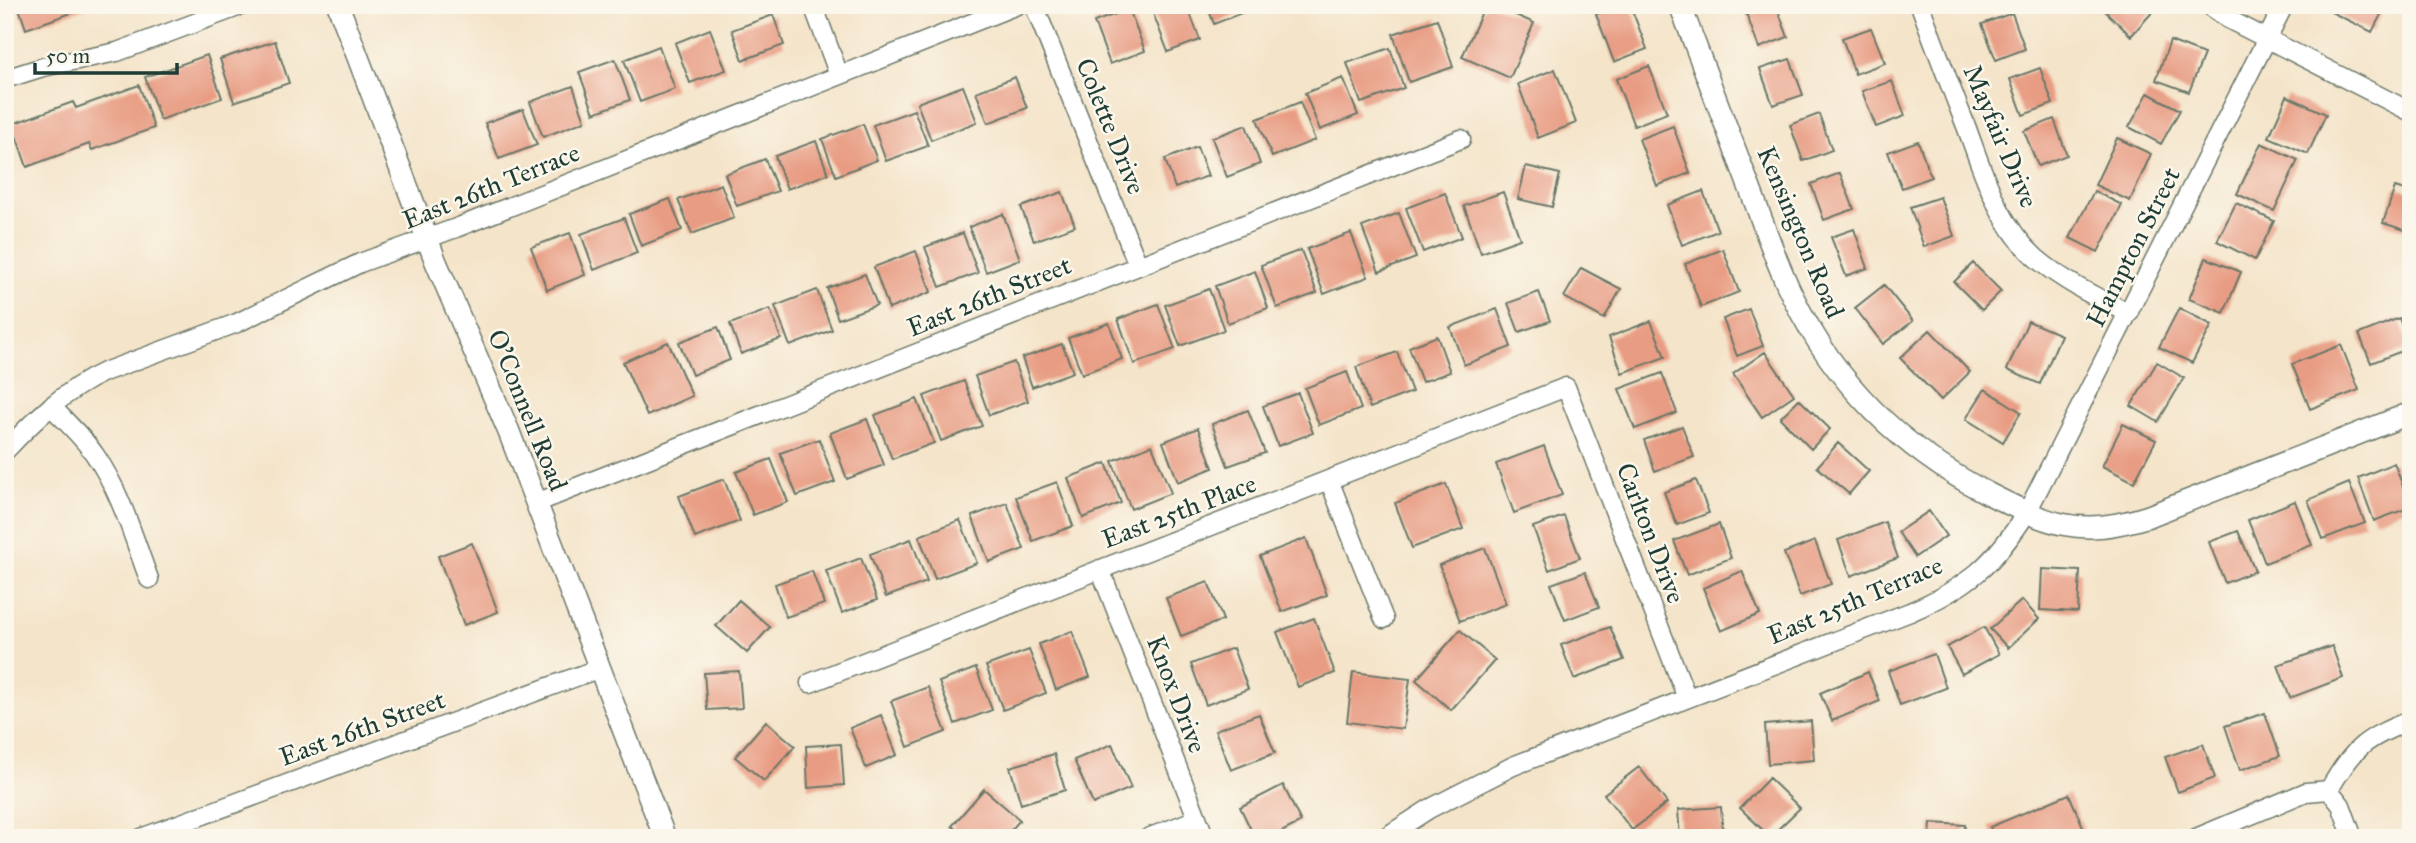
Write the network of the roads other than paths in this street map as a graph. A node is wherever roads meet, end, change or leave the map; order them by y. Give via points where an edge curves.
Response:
1 (243, 5) edge
2 (338, 5) edge
3 (813, 5) edge
4 (1017, 5) edge
5 (1034, 5) edge
6 (1680, 5) edge
7 (1920, 5) edge
8 (2209, 5) edge
9 (2284, 5) edge
10 (2267, 39) junction
11 (839, 75) junction
12 (5, 79) edge
13 (2411, 112) edge
14 (1461, 139) dead end
15 (427, 239) junction
16 (1138, 265) junction
17 (2129, 313) junction
18 (1566, 387) joint
19 (51, 406) junction
20 (2411, 413) edge
21 (5, 451) edge
22 (1329, 480) junction
23 (536, 503) junction
24 (2027, 512) junction
25 (1100, 569) junction
26 (149, 579) dead end
27 (1384, 619) dead end
28 (600, 668) junction
29 (810, 683) dead end
30 (1687, 698) junction
31 (2411, 720) edge
32 (2329, 790) junction
33 (1197, 819) junction
34 (1390, 836) edge
35 (141, 838) edge
36 (665, 838) edge
37 (1148, 838) edge
38 (1205, 838) edge
39 (2196, 838) edge
40 (2353, 838) edge

1 - 12 street via 117,52
2 - 15 street, O'Connell Road
3 - 11 street
4 - 11 street, East 26th Terrace
5 - 16 street, Colette Drive
6 - 24 street, Kensington Road via 1791,295 1821,348 1854,392 1905,441 1968,483
7 - 17 street, Mayfair Drive via 1987,182 2015,235 2059,275
8 - 10 street
9 - 10 street, Hampton Street
10 - 13 street
10 - 17 street, Hampton Street
11 - 15 street, East 26th Terrace
14 - 16 street, East 26th Street
15 - 19 street, East 26th Terrace via 360,264 237,323 104,372
15 - 23 street, O'Connell Road
16 - 23 street, East 26th Street
17 - 24 street, Hampton Street
18 - 22 street, East 25th Place
18 - 30 street, Carlton Drive
19 - 21 street, East 26th Terrace
19 - 26 street via 93,452 108,476
20 - 24 street via 2118,526 2067,525
22 - 25 street, East 25th Place
22 - 27 street
23 - 28 street, O'Connell Road
24 - 30 street, East 25th Terrace via 1992,561 1972,579 1932,602
25 - 29 street, East 25th Place
25 - 33 street, Knox Drive
28 - 35 street, East 26th Street
28 - 36 street, O'Connell Road
30 - 34 street, East 25th Terrace via 1513,766 1429,809
31 - 32 street via 2354,750
32 - 39 street via 2306,792
32 - 40 street via 2341,805
33 - 37 street
33 - 38 street, Knox Drive

